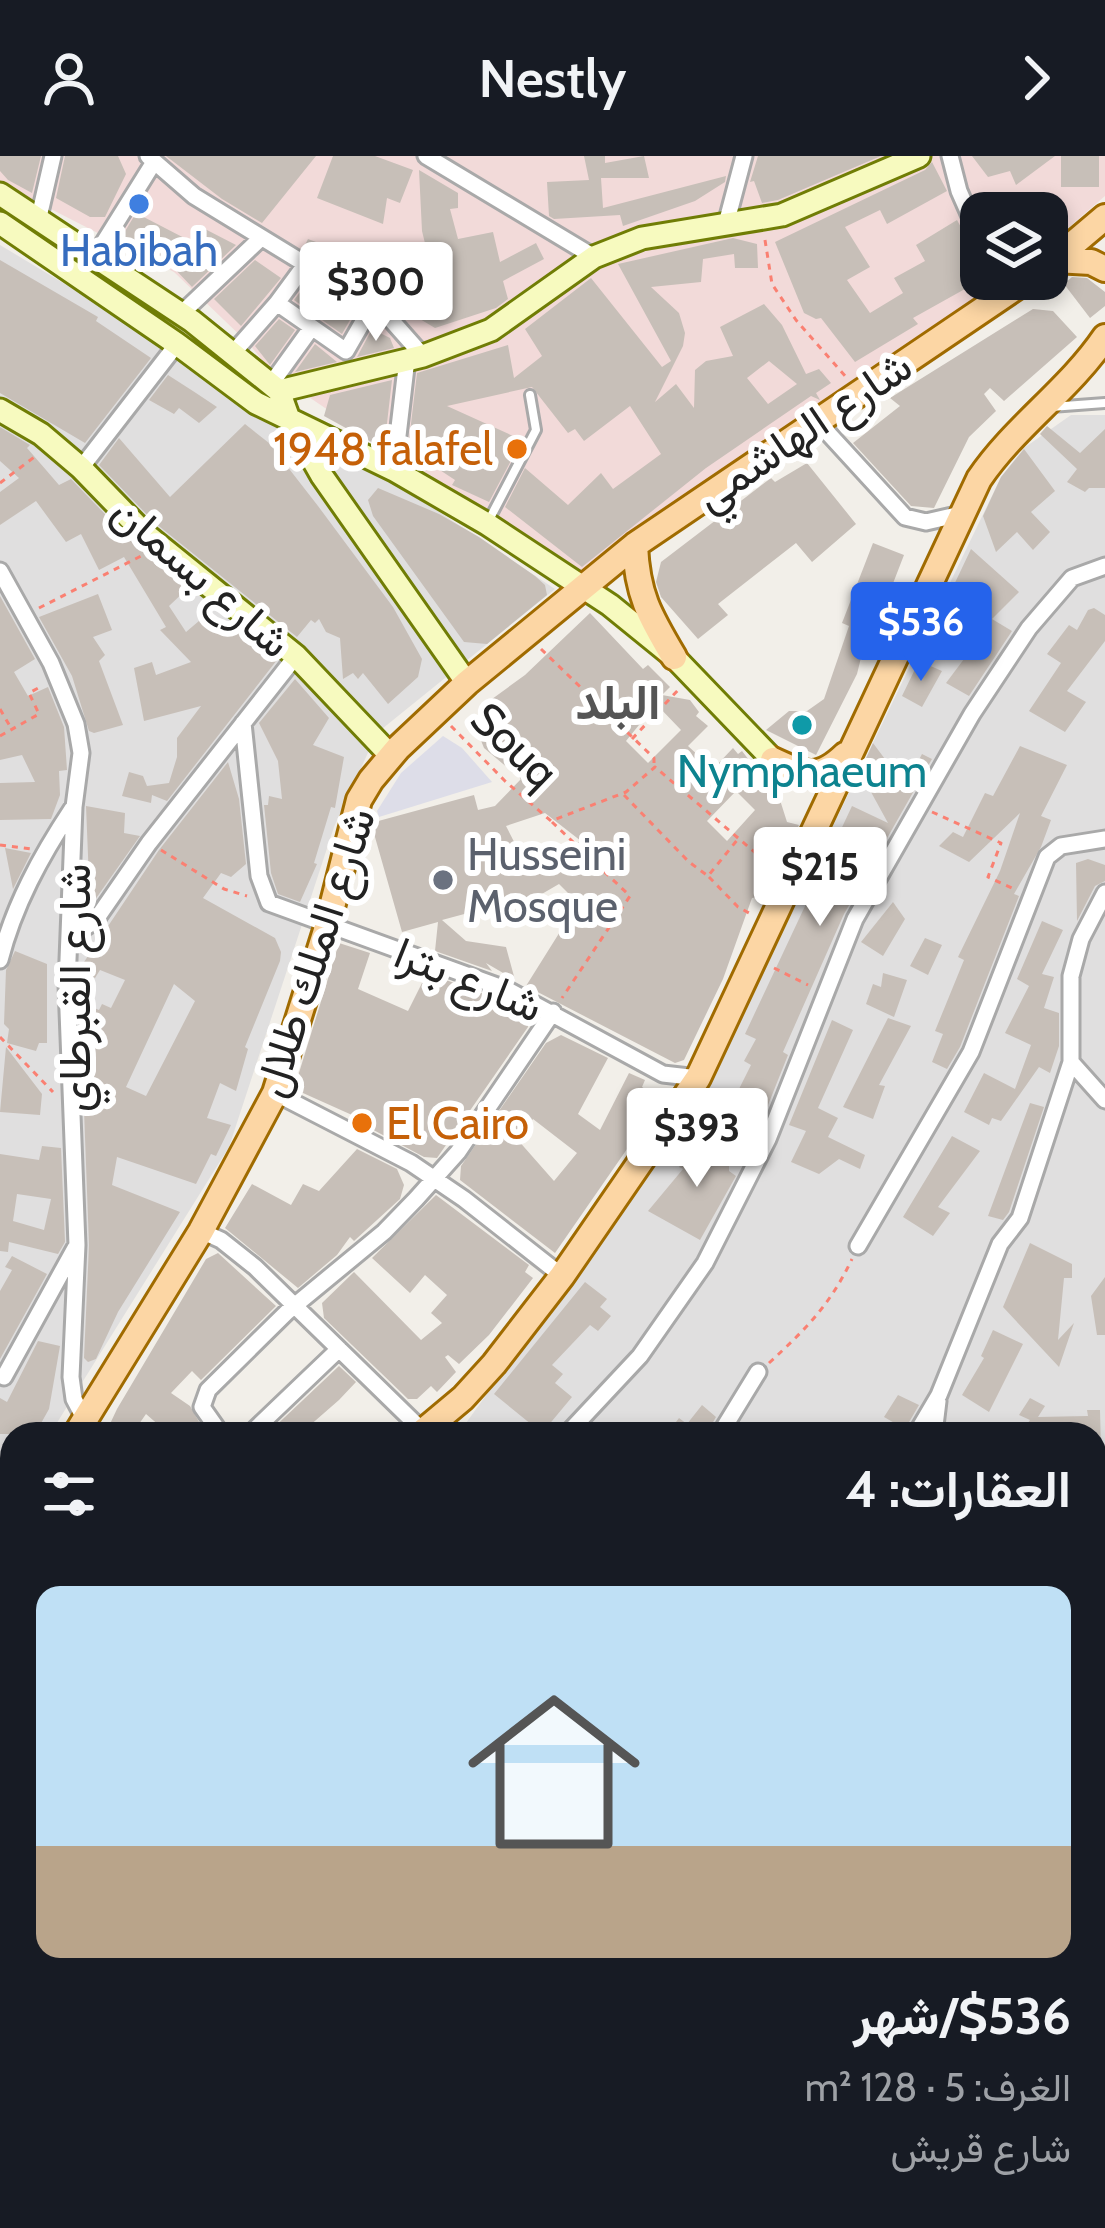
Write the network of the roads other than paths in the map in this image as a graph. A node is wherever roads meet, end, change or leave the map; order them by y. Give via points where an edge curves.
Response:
1 (52, 156) edge
2 (426, 156) edge
3 (744, 156) edge
4 (919, 156) edge
5 (950, 156) edge
6 (151, 159) edge
7 (960, 193) edge
8 (0, 194) edge
9 (1105, 217) edge
10 (39, 218) junction
11 (0, 224) edge
12 (726, 224) junction
13 (261, 238) junction
14 (1068, 249) edge
15 (96, 255) junction
16 (594, 257) junction
17 (1068, 263) edge
18 (305, 265) junction
19 (1105, 269) edge
20 (996, 300) edge
21 (277, 303) junction
22 (372, 306) junction
23 (182, 313) junction
24 (312, 327) junction
25 (178, 344) junction
26 (232, 353) junction
27 (1101, 355) edge
28 (415, 358) junction
29 (348, 362) junction
30 (275, 387) junction
31 (530, 395) dead end
32 (1105, 403) edge
33 (1037, 408) junction
34 (0, 410) edge
35 (288, 416) junction
36 (817, 421) junction
37 (81, 468) junction
38 (394, 470) junction
39 (961, 514) junction
40 (487, 524) junction
41 (635, 544) junction
42 (1105, 566) edge
43 (0, 572) edge
44 (581, 586) junction
45 (296, 656) junction
46 (682, 667) junction
47 (467, 682) junction
48 (243, 723) junction
49 (851, 750) junction
50 (391, 756) junction
51 (773, 760) joint
52 (74, 807) junction
53 (1105, 839) edge
54 (1105, 893) edge
55 (327, 927) junction
56 (70, 937) junction
57 (0, 960) edge
58 (553, 1012) junction
59 (1071, 1062) junction
60 (692, 1088) junction
61 (274, 1093) junction
62 (1105, 1100) edge
63 (768, 1139) junction
64 (434, 1178) junction
65 (201, 1231) junction
66 (77, 1245) junction
67 (858, 1246) road end
68 (562, 1276) junction
69 (296, 1305) junction
70 (339, 1349) junction
71 (758, 1372) road end
72 (4, 1377) dead end
73 (939, 1395) junction
74 (83, 1422) edge
75 (90, 1422) edge
76 (210, 1422) edge
77 (263, 1422) edge
78 (411, 1422) edge
79 (435, 1422) edge
80 (578, 1422) edge
81 (727, 1422) edge
82 (923, 1422) edge
83 (936, 1422) edge

1 - 10 street
2 - 16 street
3 - 12 street
4 - 12 main road via 802,209
5 - 7 street
6 - 13 street
6 - 15 street
8 - 10 main road
9 - 14 main road
10 - 15 main road
11 - 25 main road
12 - 16 main road via 643,238
13 - 18 street
13 - 23 street
15 - 23 main road
16 - 28 main road via 491,330
17 - 19 main road
18 - 21 street
18 - 22 street
20 - 36 main road, شارع الهاشمي
21 - 24 street
21 - 26 street
22 - 28 street
22 - 29 street
23 - 26 main road
24 - 29 street
24 - 30 street
25 - 35 main road via 256,403
25 - 37 street
26 - 30 main road
27 - 33 main road
28 - 29 main road
28 - 38 street
29 - 30 main road
30 - 35 main road
31 - 40 lane via 536,430
32 - 33 lane
33 - 39 main road via 993,458
34 - 37 main road, شارع بسمان
35 - 38 main road
35 - 47 main road
36 - 39 street via 905,518
36 - 41 main road, شارع الهاشمي
37 - 45 main road, شارع بسمان via 160,547
38 - 40 main road
39 - 49 main road
40 - 44 main road
41 - 44 main road, شارع الهاشمي
41 - 46 main road via 645,610
42 - 63 street via 1072,578 972,714 868,894
43 - 52 street, شارع القبرطاي via 76,724
44 - 46 main road
44 - 47 main road, شارع الملك طلال
45 - 48 street
45 - 50 main road, شارع بسمان
46 - 51 main road
47 - 50 main road, شارع الملك طلال
48 - 55 street, شارع بترا via 269,903
48 - 56 street via 95,921
49 - 51 main road via 815,774
49 - 60 main road
50 - 55 main road, شارع الملك طلال via 359,800
52 - 56 street, شارع القبرطاي
52 - 57 street via 45,851
53 - 67 street via 1053,851 971,1052
54 - 59 street via 1071,976
55 - 58 street, شارع بترا via 430,959
55 - 61 main road, شارع الملك طلال
56 - 66 street, شارع القبرطاي
58 - 60 street, شارع بترا
58 - 64 street
59 - 62 street
59 - 73 street via 1020,1218 1000,1244
60 - 63 street, شارع بترا
60 - 68 main road
61 - 64 street
61 - 65 main road, شارع الملك طلال
63 - 80 street via 717,1243 660,1332
64 - 68 street
64 - 69 street
65 - 69 street via 232,1247
65 - 75 main road, شارع الملك طلال
66 - 72 street
66 - 74 street, شارع القبرطاي via 71,1376
68 - 79 main road via 494,1364
69 - 70 street
69 - 76 street via 204,1398
70 - 77 street
70 - 78 street
71 - 81 street
73 - 82 street
73 - 83 street

